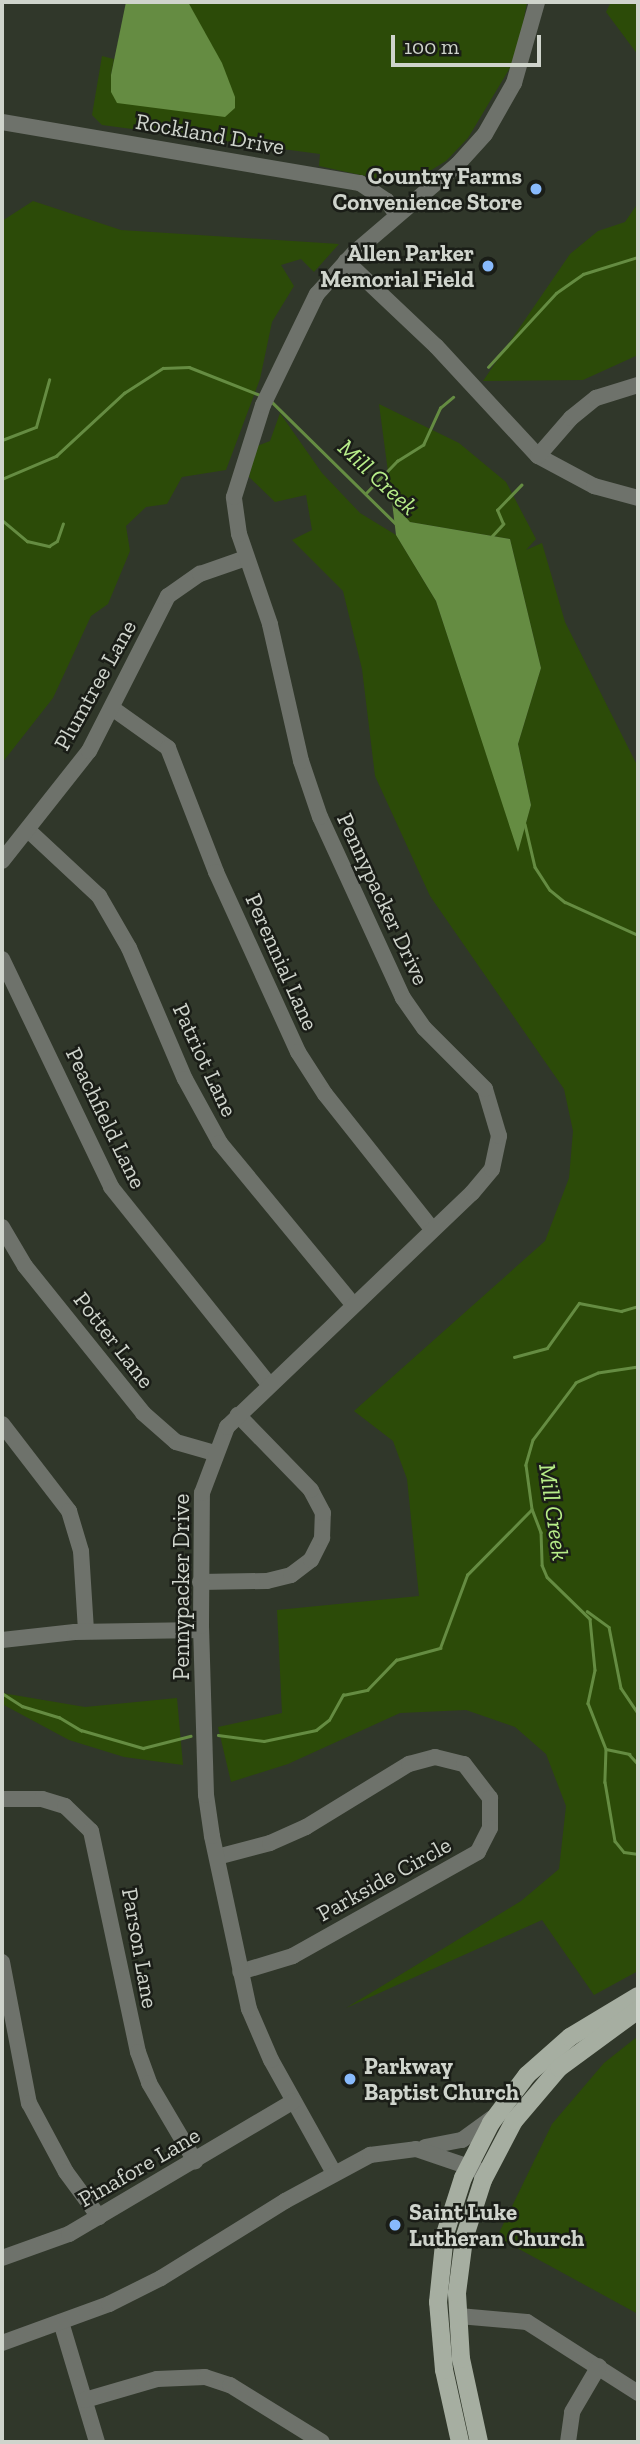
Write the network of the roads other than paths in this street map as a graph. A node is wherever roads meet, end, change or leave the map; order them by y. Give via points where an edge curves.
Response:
1 (537, 2) edge
2 (2, 122) edge
3 (397, 215) junction
4 (346, 261) junction
5 (638, 386) edge
6 (538, 456) junction
7 (638, 498) edge
8 (246, 558) junction
9 (112, 708) junction
10 (28, 830) junction
11 (2, 862) edge
12 (2, 959) edge
13 (2, 1227) edge
14 (432, 1229) junction
15 (352, 1303) junction
16 (268, 1383) junction
17 (238, 1415) junction
18 (2, 1423) edge
19 (214, 1453) junction
20 (200, 1582) junction
21 (201, 1630) junction
22 (86, 1631) junction
23 (2, 1640) edge
24 (2, 1799) edge
25 (216, 1857) junction
26 (2, 1962) edge
27 (240, 1972) junction
28 (638, 1996) edge
29 (638, 2010) edge
30 (294, 2101) junction
31 (497, 2113) junction
32 (416, 2149) junction
33 (195, 2161) junction
34 (467, 2167) junction
35 (334, 2173) junction
36 (486, 2173) junction
37 (99, 2217) junction
38 (2, 2258) edge
39 (459, 2316) junction
40 (61, 2322) junction
41 (2, 2343) edge
42 (599, 2366) junction
43 (638, 2393) edge
44 (85, 2400) junction
45 (97, 2442) edge
46 (321, 2442) edge
47 (460, 2442) edge
48 (479, 2442) edge
49 (568, 2442) edge

1 - 3 street, Pennypacker Drive via 522,65 496,118 458,164
2 - 3 street, Rockland Drive via 360,183 387,201
3 - 4 street, Pennypacker Drive
4 - 6 street via 436,346
4 - 8 street, Pennypacker Drive via 317,294 263,405 233,497
5 - 6 street via 596,398 571,418
6 - 7 street via 594,486
8 - 9 street, Plumtree Lane via 200,574 173,591
8 - 14 street, Pennypacker Drive via 270,624 301,761 320,817 403,998 436,1041 485,1089 497,1120 492,1169
9 - 10 street, Plumtree Lane via 89,751
9 - 14 street, Perennial Lane via 168,748 216,872 298,1052 325,1094
10 - 11 street, Plumtree Lane
10 - 15 street, Patriot Lane via 99,896 129,948 188,1086 220,1143
12 - 16 street, Peachfield Lane via 26,1001 111,1187
13 - 19 street, Potter Lane via 26,1266 143,1413 176,1442
14 - 15 street, Pennypacker Drive
15 - 16 street, Pennypacker Drive
16 - 17 street, Pennypacker Drive
17 - 19 street, Pennypacker Drive
17 - 20 street via 312,1490 323,1513 322,1538 311,1560 291,1575 267,1581
18 - 22 street via 69,1511 80,1551
19 - 20 street, Pennypacker Drive via 200,1510
20 - 21 street, Pennypacker Drive
21 - 22 street
21 - 25 street, Pennypacker Drive via 206,1795
22 - 23 street
24 - 33 street, Parson Lane via 42,1799 65,1806 91,1831 138,2052 153,2089
25 - 27 street, Pennypacker Drive
25 - 27 street, Parkside Circle via 270,1843 306,1827 409,1764 435,1758 464,1764 490,1798 490,1828 478,1852 293,1956
26 - 37 street via 29,2103 66,2172
27 - 30 street, Pennypacker Drive via 256,2026
28 - 31 main road via 549,2055
29 - 36 main road via 559,2068 514,2122
30 - 33 street, Pinafore Lane
30 - 35 street, Pennypacker Drive
31 - 32 street via 462,2140
31 - 34 main road
32 - 34 street
32 - 35 street via 370,2155
33 - 37 street, Pinafore Lane
34 - 36 street
34 - 47 main road via 445,2234 438,2302 444,2370
35 - 40 street via 161,2278
36 - 39 main road via 464,2239
37 - 38 street, Pinafore Lane via 53,2242
39 - 42 street via 527,2322
39 - 48 main road via 462,2366
40 - 41 street
40 - 44 street
42 - 43 street
42 - 49 street via 572,2412
44 - 45 street
44 - 46 street via 157,2379 205,2376 230,2385

